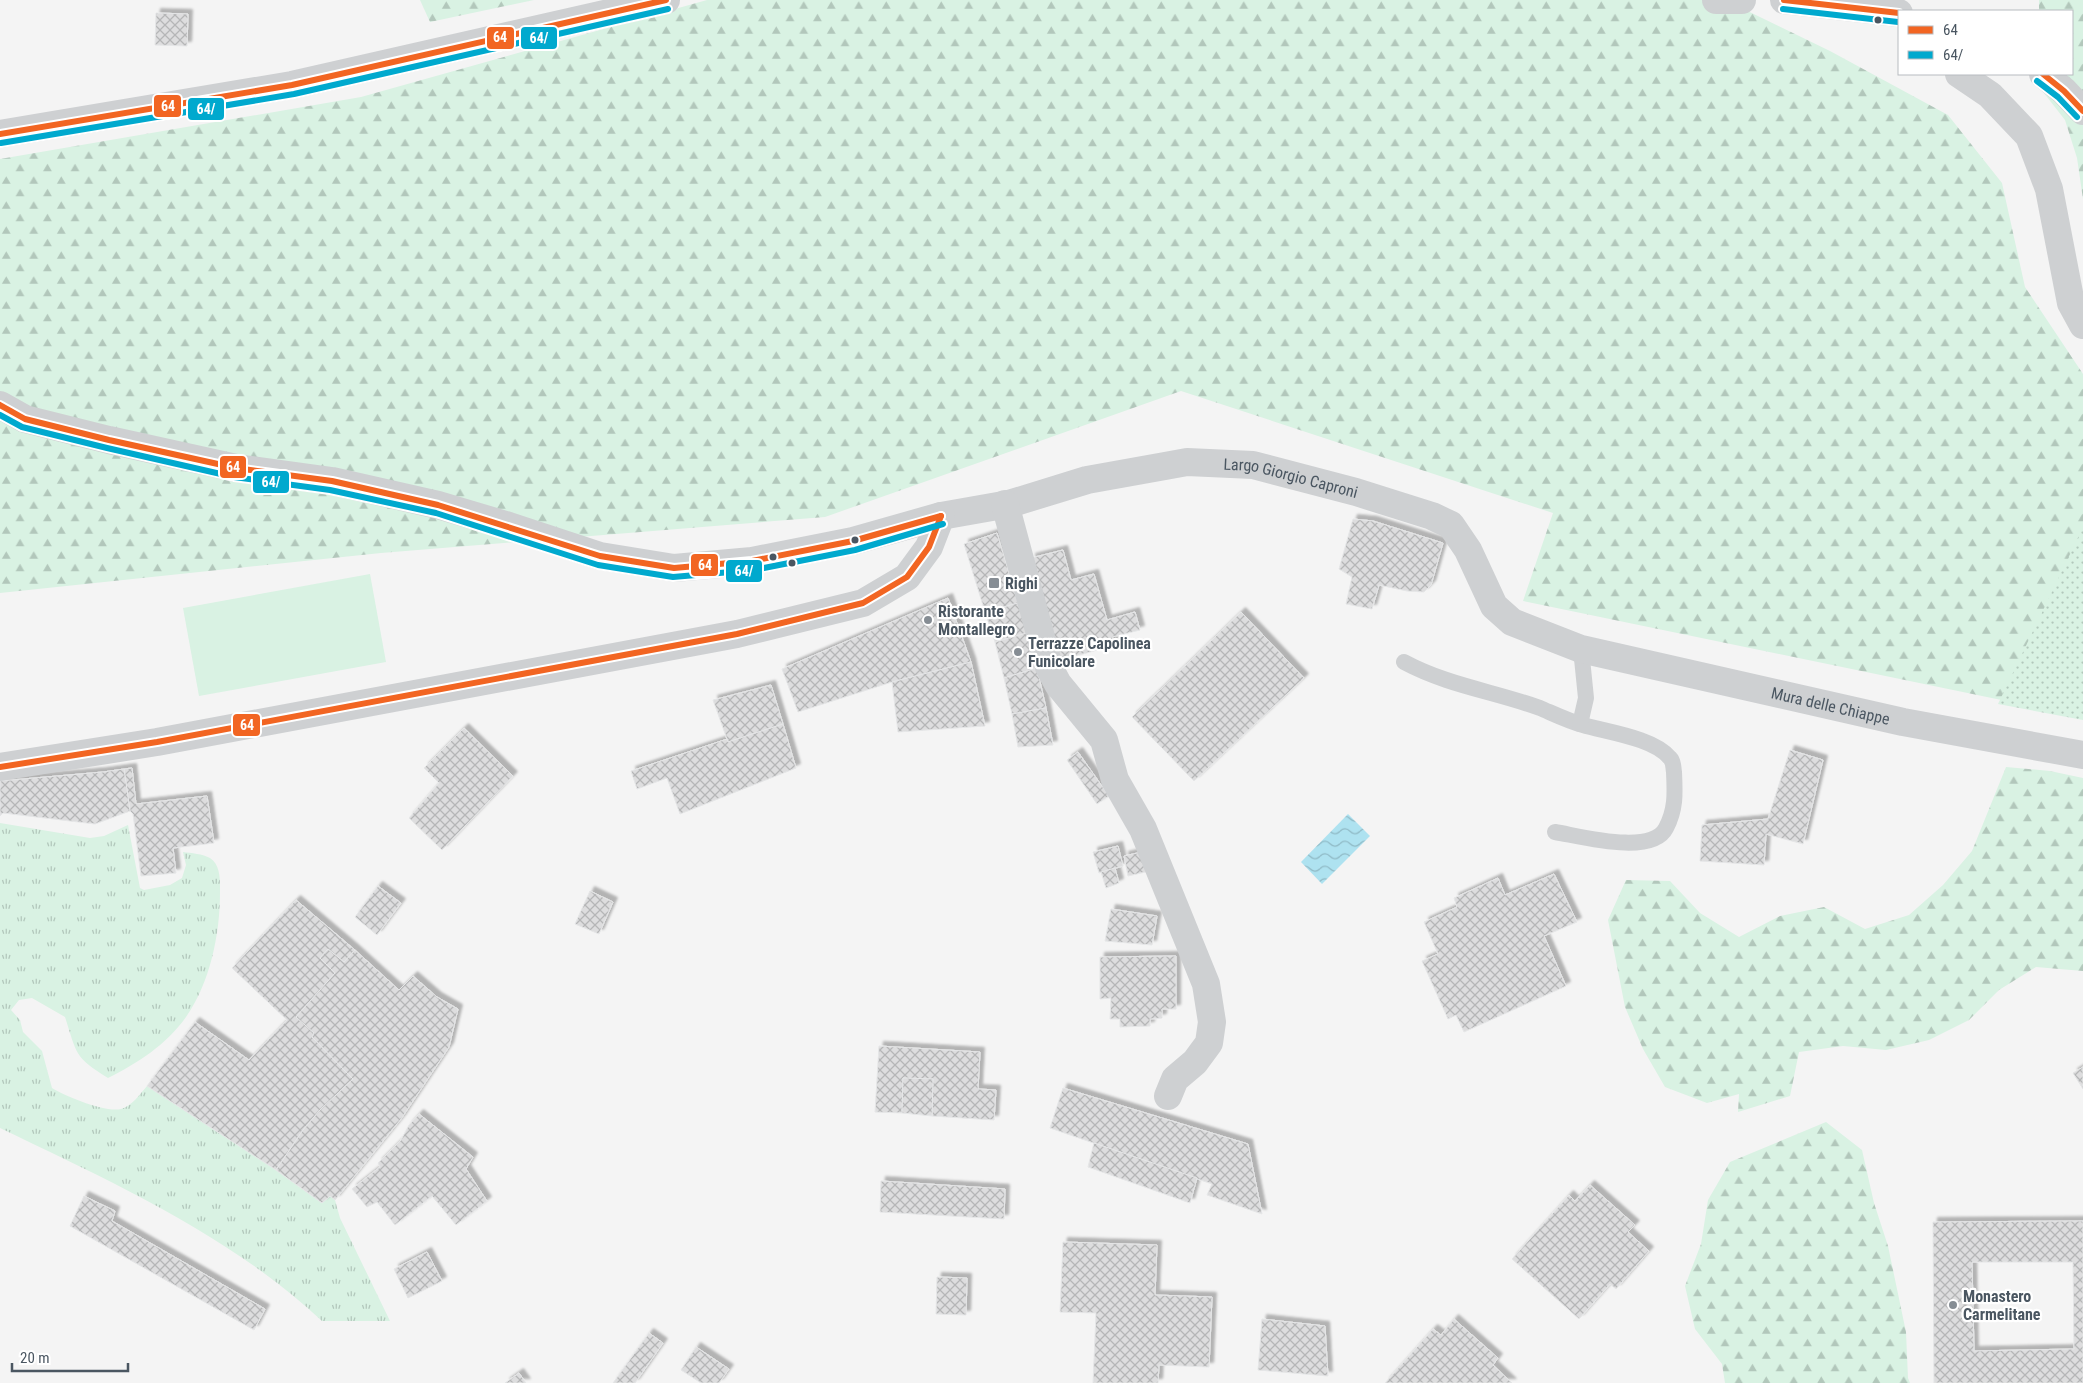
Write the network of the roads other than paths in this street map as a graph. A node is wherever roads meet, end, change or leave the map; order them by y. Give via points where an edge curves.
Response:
1 (666, 0) edge
2 (1716, 0) edge
3 (1742, 0) edge
4 (1784, 0) edge
5 (1898, 13) edge
6 (1960, 75) edge
7 (2044, 75) edge
8 (2083, 111) edge
9 (0, 134) edge
10 (2083, 325) edge
11 (0, 405) edge
12 (1005, 504) junction
13 (940, 516) junction
14 (1581, 649) junction
15 (1404, 662) dead end
16 (1580, 724) junction
17 (2083, 755) edge
18 (0, 767) edge
19 (1555, 832) dead end
20 (1168, 1096) dead end

1 - 9 street via 292,85
2 - 3 street
4 - 5 street
6 - 10 street via 1990,95 2029,136 2049,189 2071,303
7 - 8 street
11 - 13 street, Largo Giorgio Caproni via 25,419 109,440 236,468 332,482 438,505 600,556 674,568 752,562 853,541
12 - 13 street, Largo Giorgio Caproni
12 - 14 street, Largo Giorgio Caproni via 1088,480 1187,462 1253,465 1356,492 1451,525 1468,550 1494,606 1512,622
12 - 20 street via 1048,666 1058,684 1104,740 1115,780 1143,829 1206,984 1212,1022 1209,1042 1195,1062 1175,1079
13 - 18 street via 929,547 907,578 863,603 737,634 156,742
14 - 16 lane via 1586,698
14 - 17 street, Mura delle Chiappe via 1903,722
15 - 16 lane via 1448,682 1540,708
16 - 19 lane via 1653,745 1666,753 1672,761 1676,797 1664,831 1655,839 1632,844

